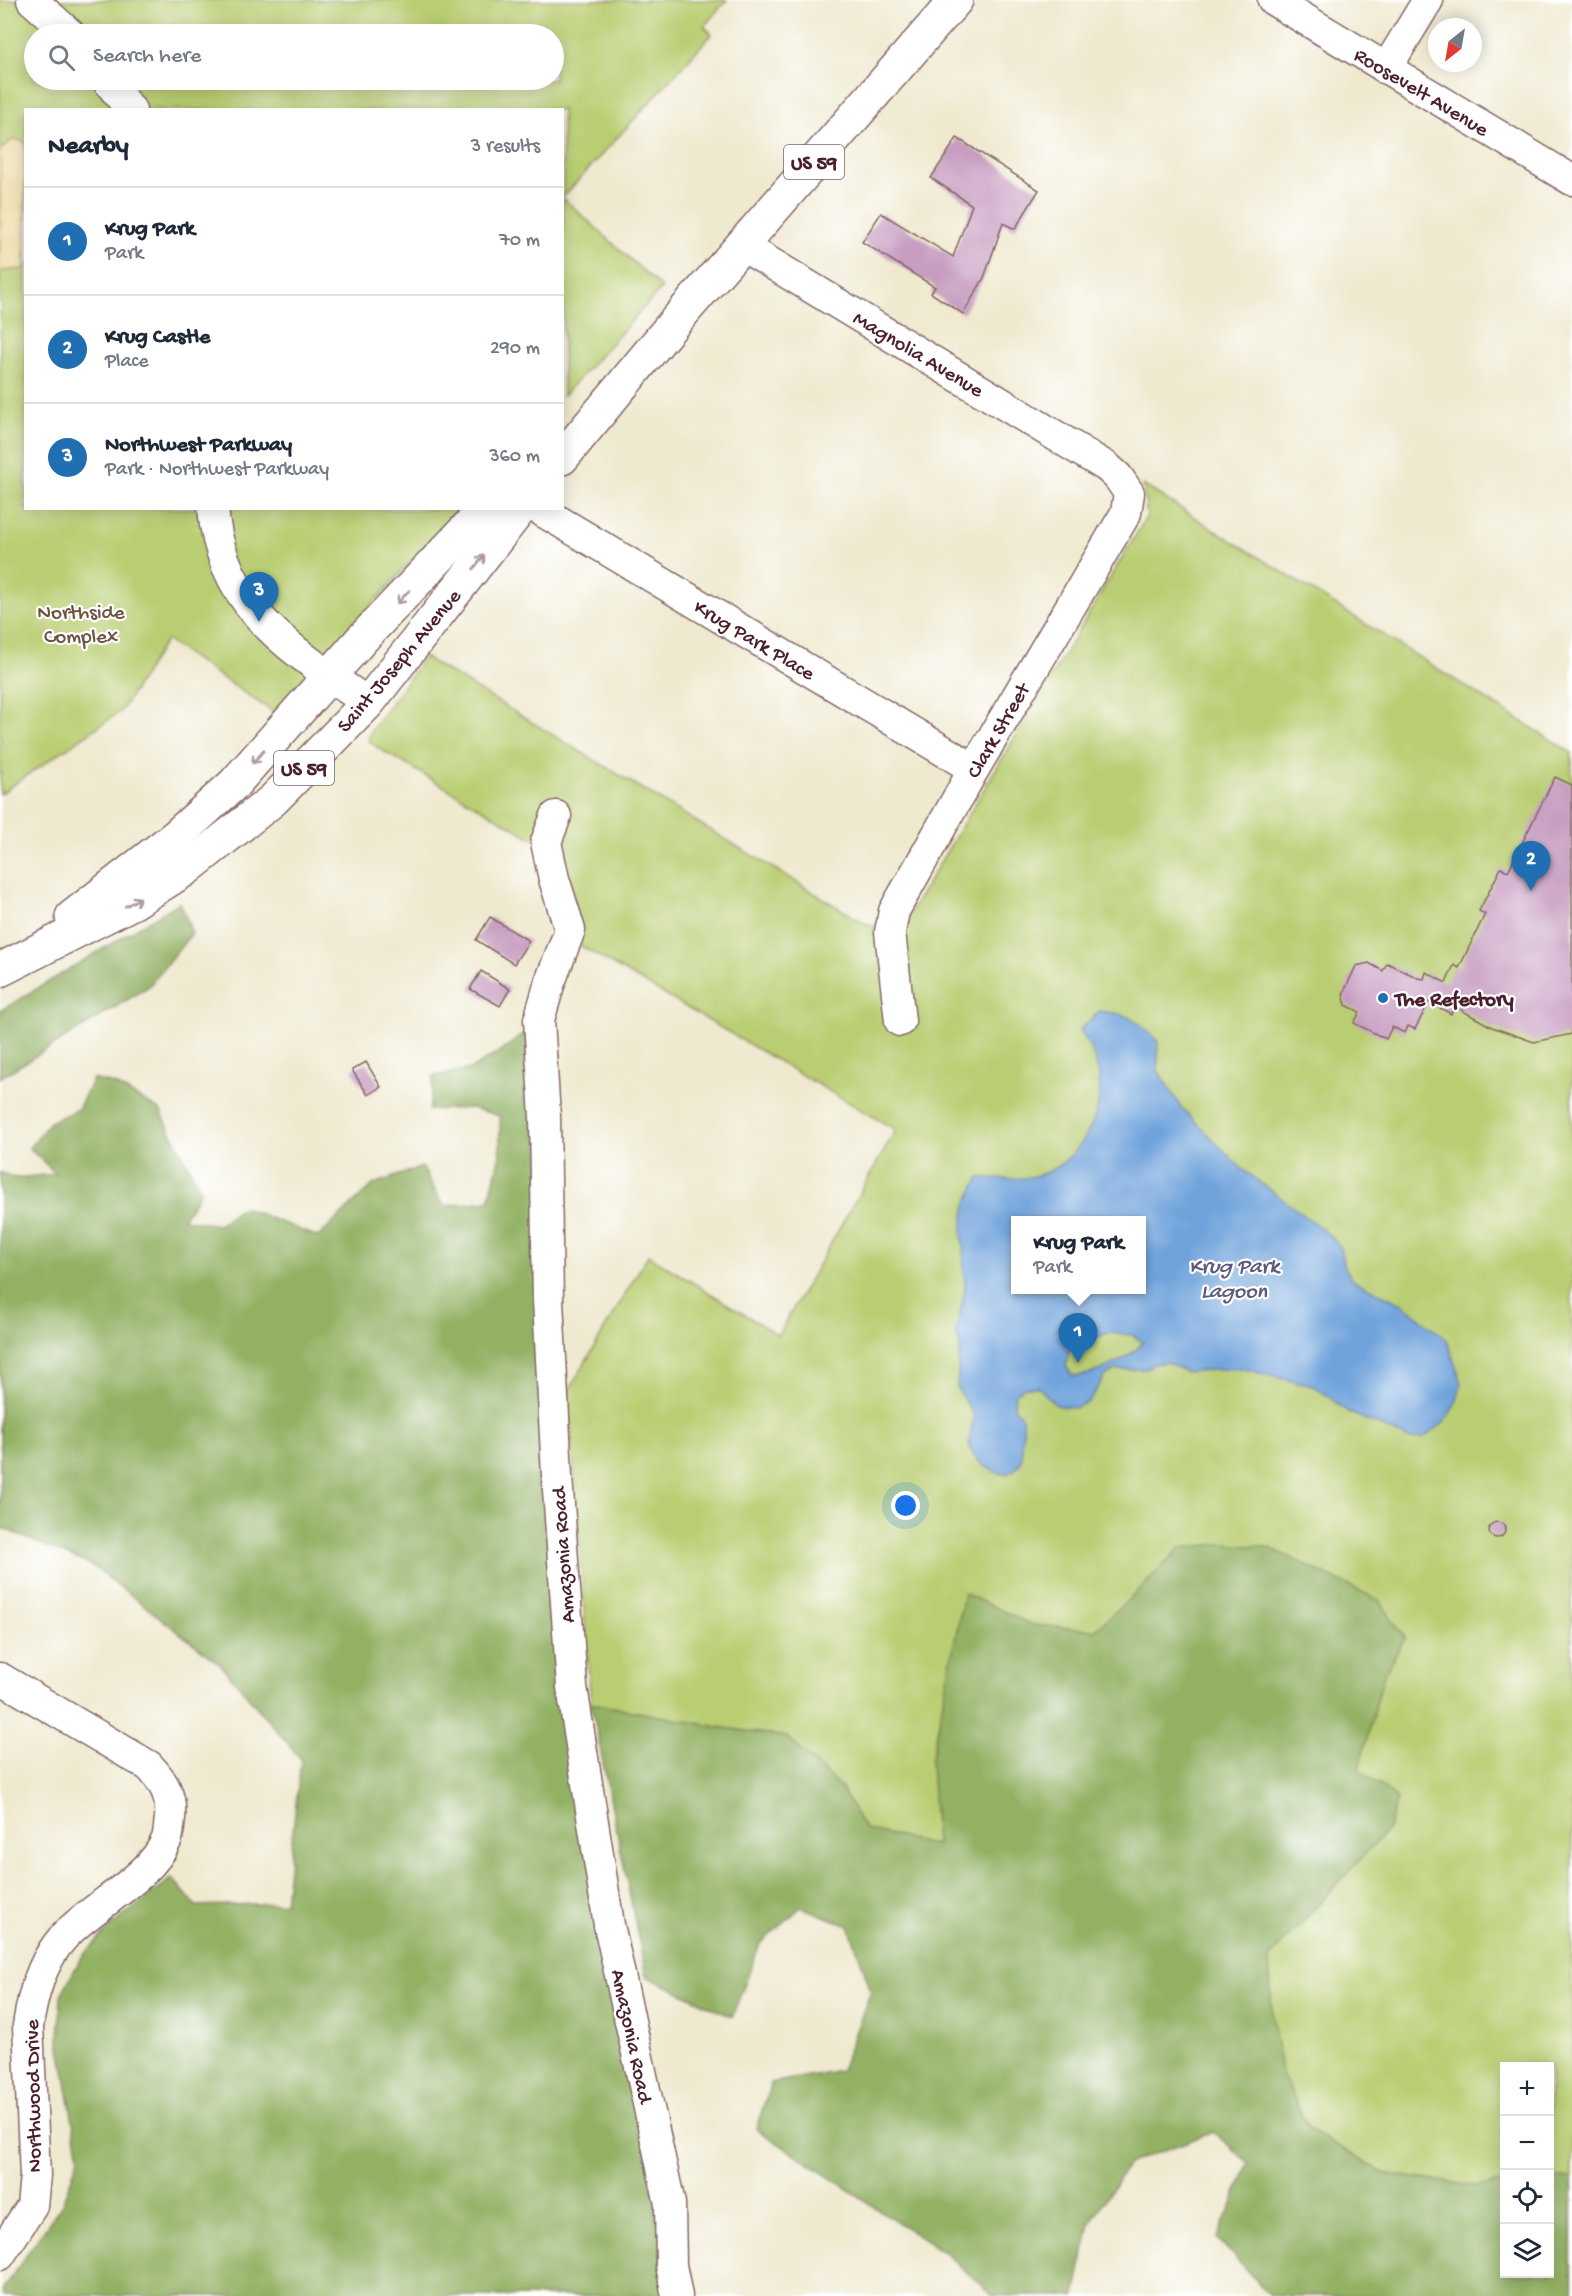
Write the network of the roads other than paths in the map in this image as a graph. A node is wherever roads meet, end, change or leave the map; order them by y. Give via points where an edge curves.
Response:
1 (32, 0) edge
2 (956, 0) edge
3 (1273, 0) edge
4 (1428, 0) edge
5 (59, 24) edge
6 (1386, 69) junction
7 (115, 90) edge
8 (129, 108) edge
9 (1572, 180) edge
10 (741, 245) junction
11 (673, 324) junction
12 (564, 430) edge
13 (564, 456) edge
14 (1096, 461) joint
15 (213, 510) edge
16 (484, 510) edge
17 (519, 510) edge
18 (540, 510) edge
19 (330, 676) junction
20 (368, 703) junction
21 (974, 769) junction
22 (556, 816) dead end
23 (12, 963) edge
24 (900, 1021) dead end
25 (0, 1678) edge
26 (0, 2255) edge
27 (677, 2296) edge

1 - 5 street
2 - 10 main road, US 59
3 - 6 street, Roosevelt Avenue
4 - 6 street
6 - 9 street, Roosevelt Avenue
7 - 8 street
10 - 11 main road, US 59
10 - 14 street, Magnolia Avenue
11 - 12 main road, US 59
11 - 13 main road, US 59
14 - 21 street, Clark Street via 1118,477 1129,493 1126,513
15 - 19 street via 215,537 234,585 263,624
16 -> 19 main road, Saint Joseph Avenue / US 59
20 -> 17 main road, Saint Joseph Avenue / US 59
18 - 21 street, Krug Park Place
19 - 20 street
19 -> 23 main road, Saint Joseph Avenue / US 59 via 234,784 176,836
23 -> 20 main road, Saint Joseph Avenue / US 59 via 134,902 186,868 273,800
21 - 24 street, Clark Street via 894,911 890,932
22 - 27 street, Amazonia Road via 546,842 570,930 539,1020 548,1300 572,1687 609,1925 670,2204 671,2265
25 - 26 street, Northwood Drive via 148,1766 163,1780 171,1801 167,1840 160,1851 57,1945 38,1984 28,2026 35,2175 32,2206

